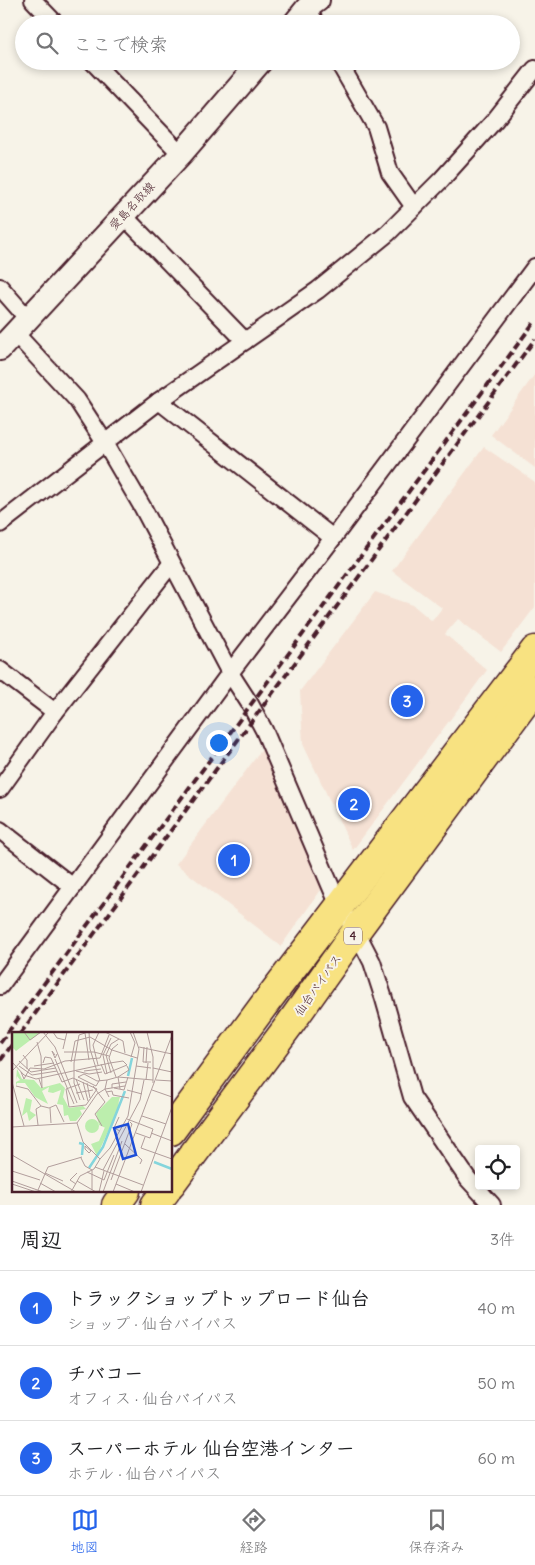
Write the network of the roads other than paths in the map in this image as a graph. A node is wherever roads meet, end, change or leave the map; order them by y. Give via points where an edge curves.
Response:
1 (33, 0) edge
2 (47, 15) edge
3 (535, 69) edge
4 (101, 70) edge
5 (253, 70) edge
6 (343, 70) edge
7 (181, 154) junction
8 (414, 207) junction
9 (124, 216) junction
10 (535, 267) edge
11 (0, 287) edge
12 (14, 334) edge
13 (245, 341) junction
14 (159, 401) junction
15 (105, 443) junction
16 (0, 524) edge
17 (333, 538) junction
18 (171, 564) junction
19 (535, 650) edge
20 (0, 670) edge
21 (230, 673) junction
22 (534, 692) edge
23 (55, 712) junction
24 (0, 789) edge
25 (0, 830) edge
26 (73, 887) junction
27 (340, 908) junction
28 (356, 931) junction
29 (0, 986) edge
30 (172, 1130) edge
31 (172, 1183) edge
32 (125, 1192) edge
33 (165, 1192) edge
34 (116, 1205) edge
35 (156, 1205) edge
36 (492, 1205) edge

1 - 2 street
3 - 8 street via 495,120
4 - 7 street
5 - 7 main road, 愛島名取線
6 - 8 street via 376,127 390,173
7 - 9 main road, 愛島名取線
8 - 13 street via 388,233 318,290
9 - 12 main road, 愛島名取線
9 - 13 street
10 - 17 street
11 - 12 street
12 - 15 street via 77,400
13 - 14 street
14 - 15 street
14 - 17 street
15 - 16 street
15 - 18 street
17 - 21 street
18 - 21 street
18 - 23 street
19 - 27 highway, 4
20 - 23 street
21 - 26 street
21 - 27 street via 264,730
22 - 28 highway, 仙台バイパス / 4
23 - 24 street
25 - 26 street
26 - 29 street
27 - 28 street
27 - 30 highway, 4
28 - 31 highway, 仙台バイパス / 4
28 - 36 street via 372,962 412,1097 468,1179
32 - 34 highway
33 - 35 highway

